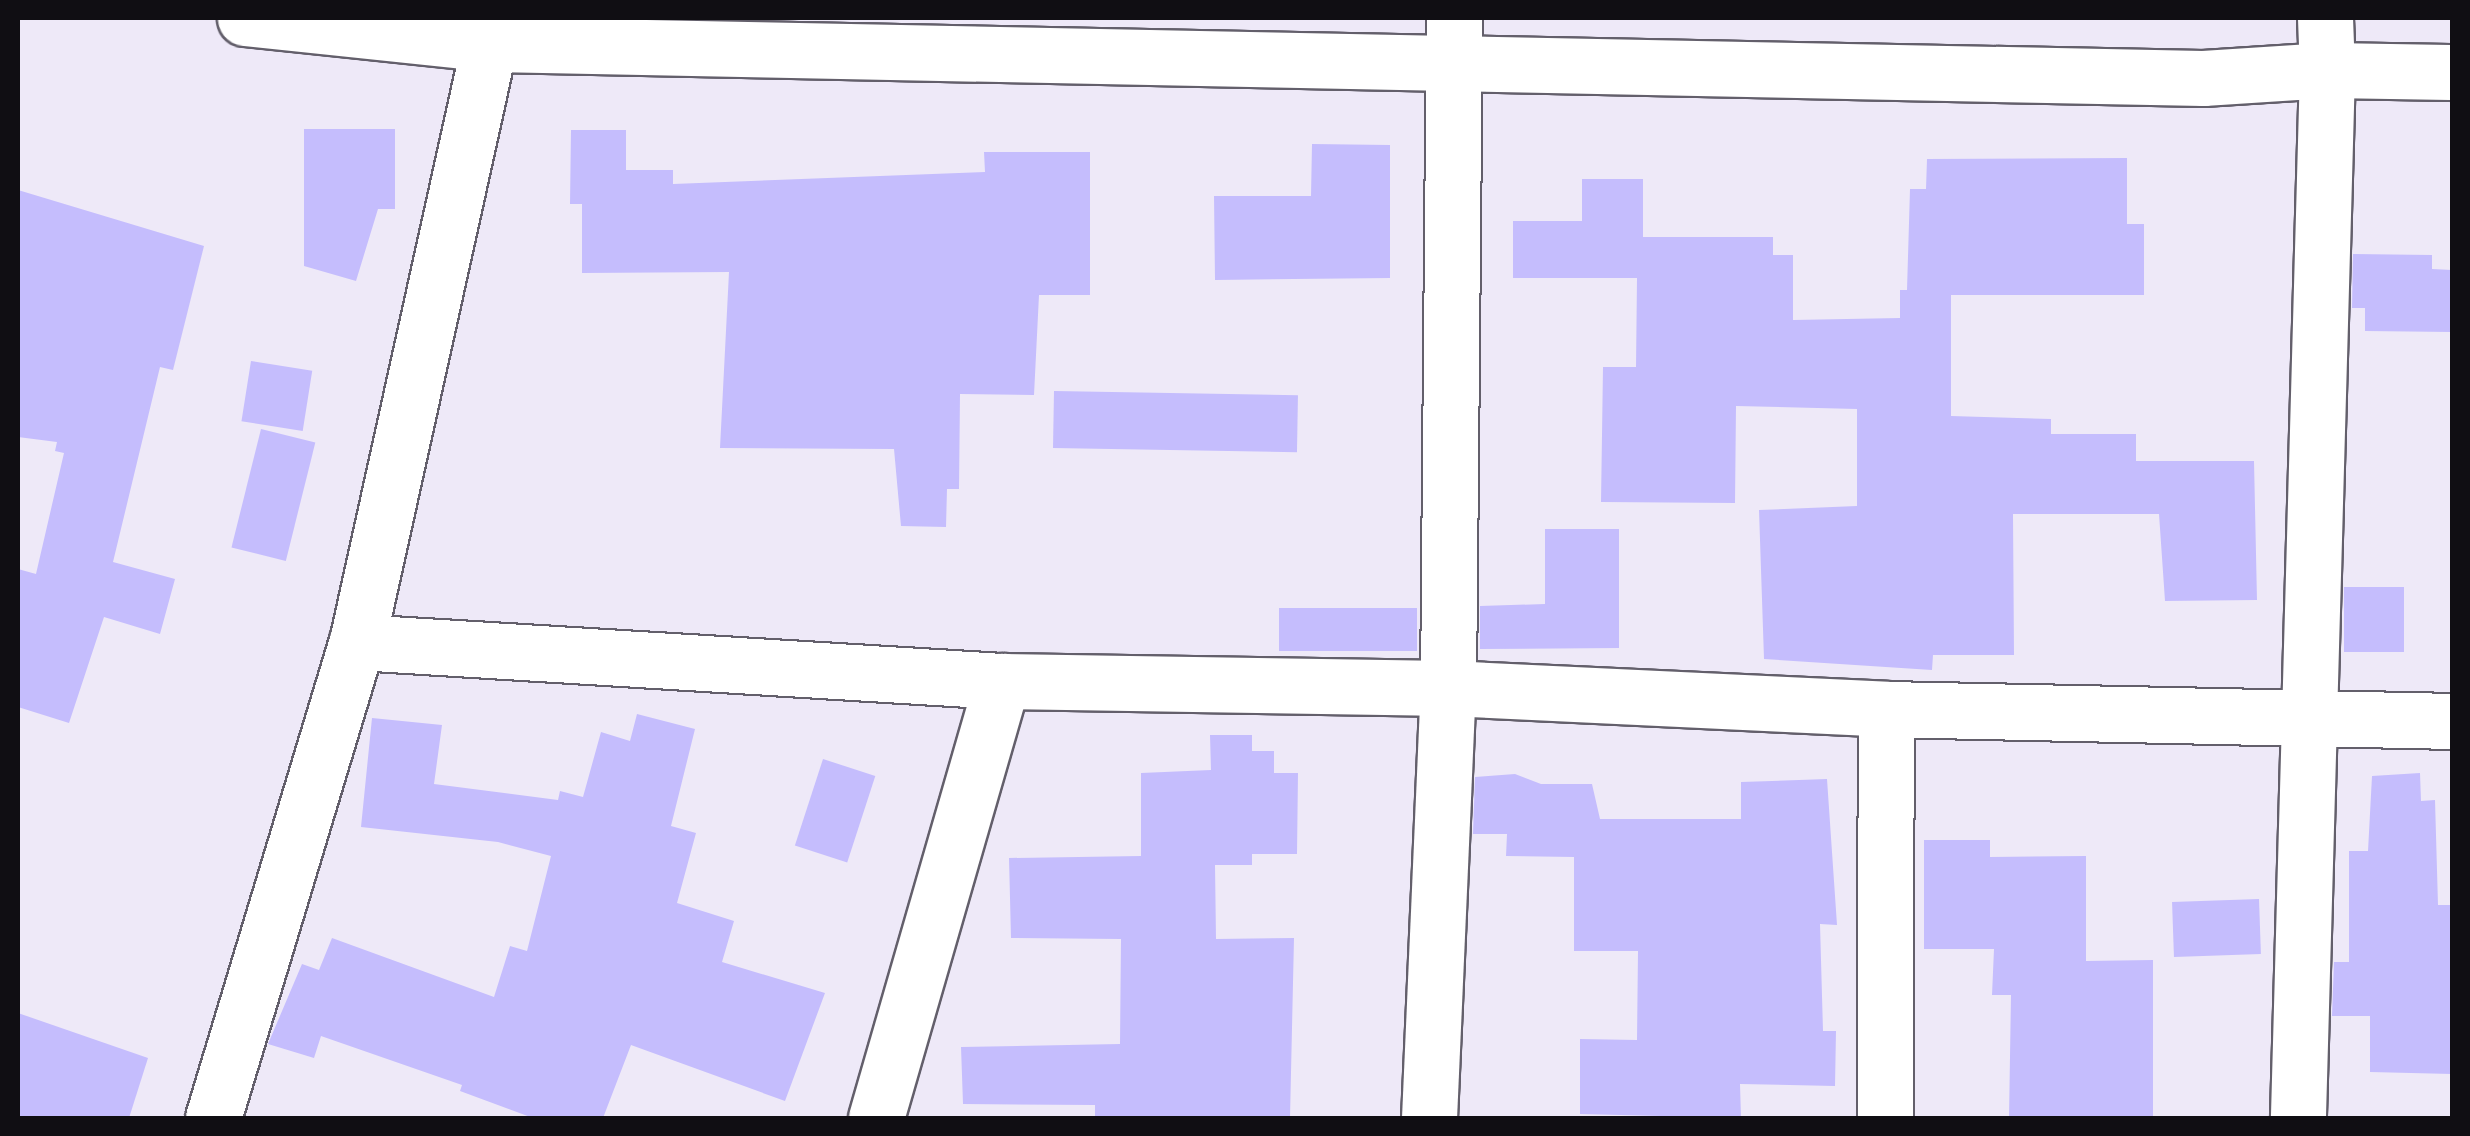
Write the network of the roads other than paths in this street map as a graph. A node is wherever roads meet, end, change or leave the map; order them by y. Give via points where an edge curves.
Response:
1 (245, 18) edge
2 (494, 31) edge
3 (1454, 39) edge
4 (2326, 44) edge
5 (2452, 72) edge
6 (357, 642) junction
7 (1002, 682) junction
8 (1448, 688) junction
9 (1886, 709) junction
10 (2312, 720) junction
11 (2452, 721) edge
12 (213, 1118) edge
13 (876, 1118) edge
14 (1428, 1118) edge
15 (1885, 1118) edge
16 (2298, 1118) edge

1 - 2 street
2 - 3 street
2 - 6 street
3 - 4 street via 2202,78
3 - 8 street
4 - 5 street
4 - 10 street
6 - 7 street
6 - 12 street
7 - 8 street
7 - 13 street
8 - 9 street
8 - 14 street
9 - 10 street
9 - 15 street
10 - 11 street
10 - 16 street

